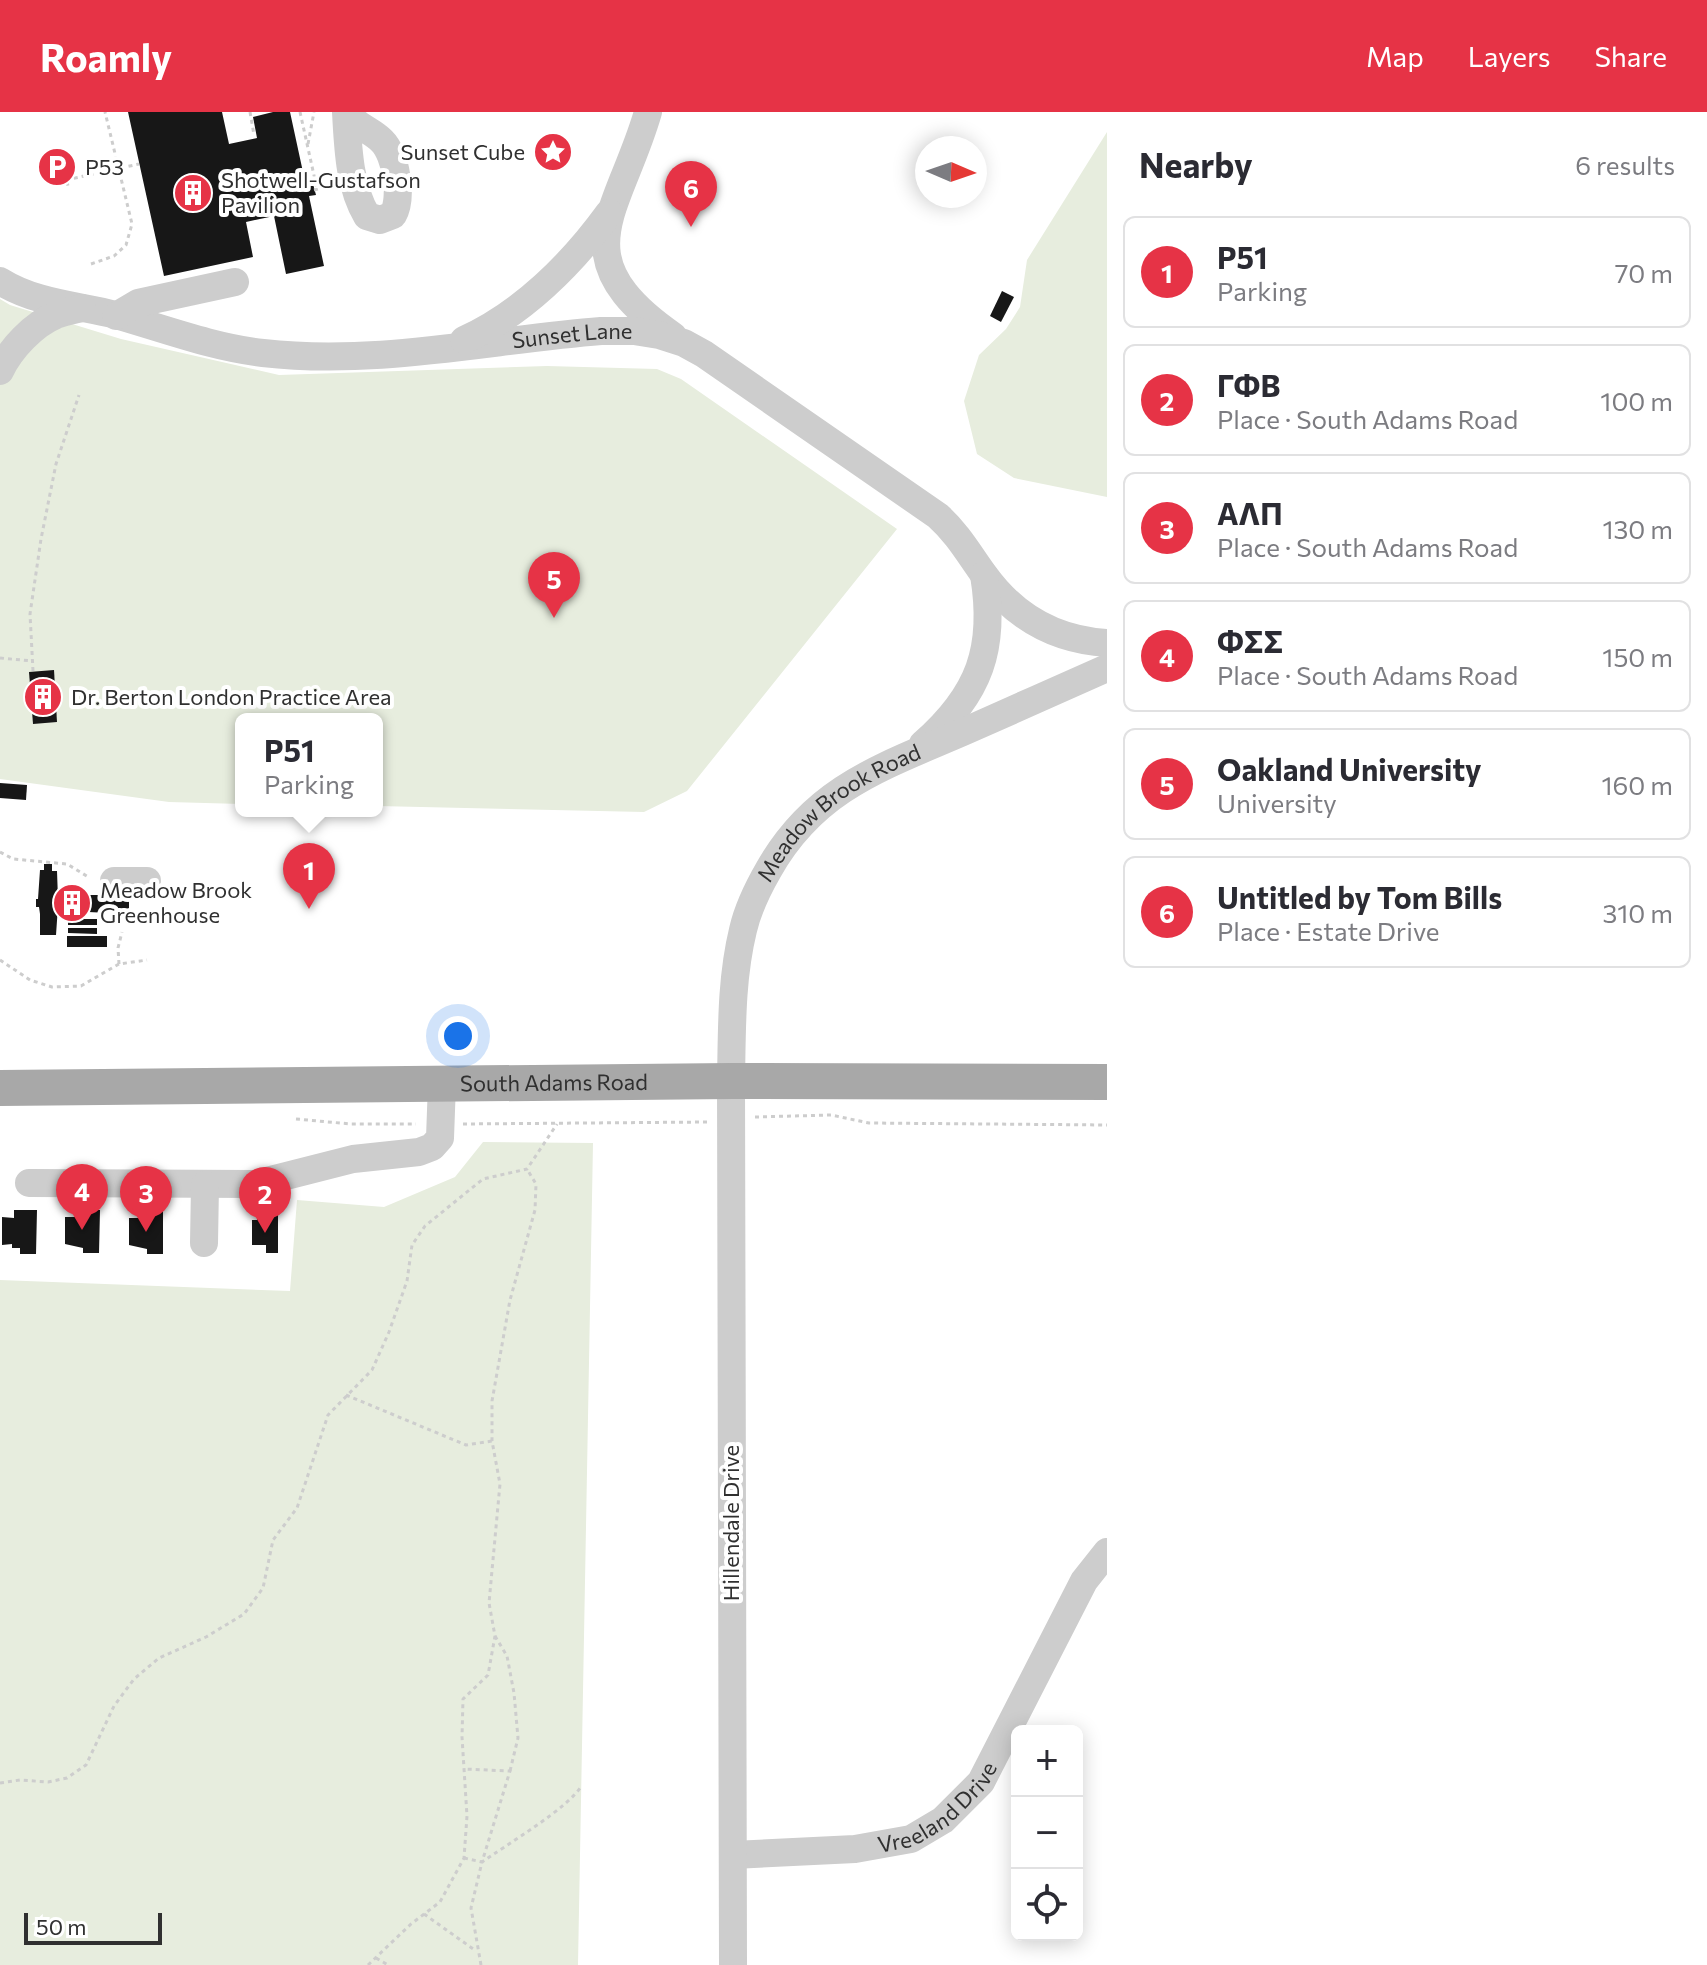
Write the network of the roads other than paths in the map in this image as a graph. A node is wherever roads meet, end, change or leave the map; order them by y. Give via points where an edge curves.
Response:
1 (648, 112) edge
2 (609, 212) junction
3 (0, 281) edge
4 (235, 282) dead end
5 (83, 308) junction
6 (116, 316) junction
7 (684, 343) junction
8 (432, 350) junction
9 (0, 371) edge
10 (984, 575) junction
11 (1107, 643) edge
12 (1107, 668) edge
13 (906, 756) junction
14 (114, 881) road end
15 (147, 881) dead end
16 (731, 1081) junction
17 (1107, 1082) edge
18 (442, 1083) junction
19 (0, 1088) edge
20 (29, 1183) dead end
21 (205, 1185) junction
22 (204, 1243) dead end
23 (1107, 1552) edge
24 (733, 1855) junction
25 (733, 1965) edge

1 - 2 street
2 - 7 street via 604,242 617,281 649,317
2 - 8 street via 565,265 506,316
3 - 5 street, Sunset Lane
4 - 6 street via 138,303
5 - 6 street, Sunset Lane
5 - 9 street via 41,324 11,352
6 - 8 street, Sunset Lane via 193,340 261,353 327,357
7 - 8 street, Sunset Lane via 647,332 618,331
7 - 10 street, Sunset Lane via 938,516
10 - 11 street, Sunset Lane via 1007,602 1043,627
10 - 13 street, Sunset Lane via 990,620 979,668 958,707
12 - 13 street, Meadow Brook Road
13 - 16 street, Meadow Brook Road via 821,804 786,842 764,878 750,905 738,952
14 - 15 street
16 - 17 main road, South Adams Road
16 - 18 main road, South Adams Road
16 - 24 street, Hillendale Drive
18 - 19 main road, South Adams Road
18 - 21 street via 441,1134 427,1149 353,1159 255,1184
20 - 21 street
21 - 22 street
23 - 24 street, Vreeland Drive via 1084,1581 981,1782 943,1820 911,1839 855,1849
24 - 25 street, Hillendale Drive

